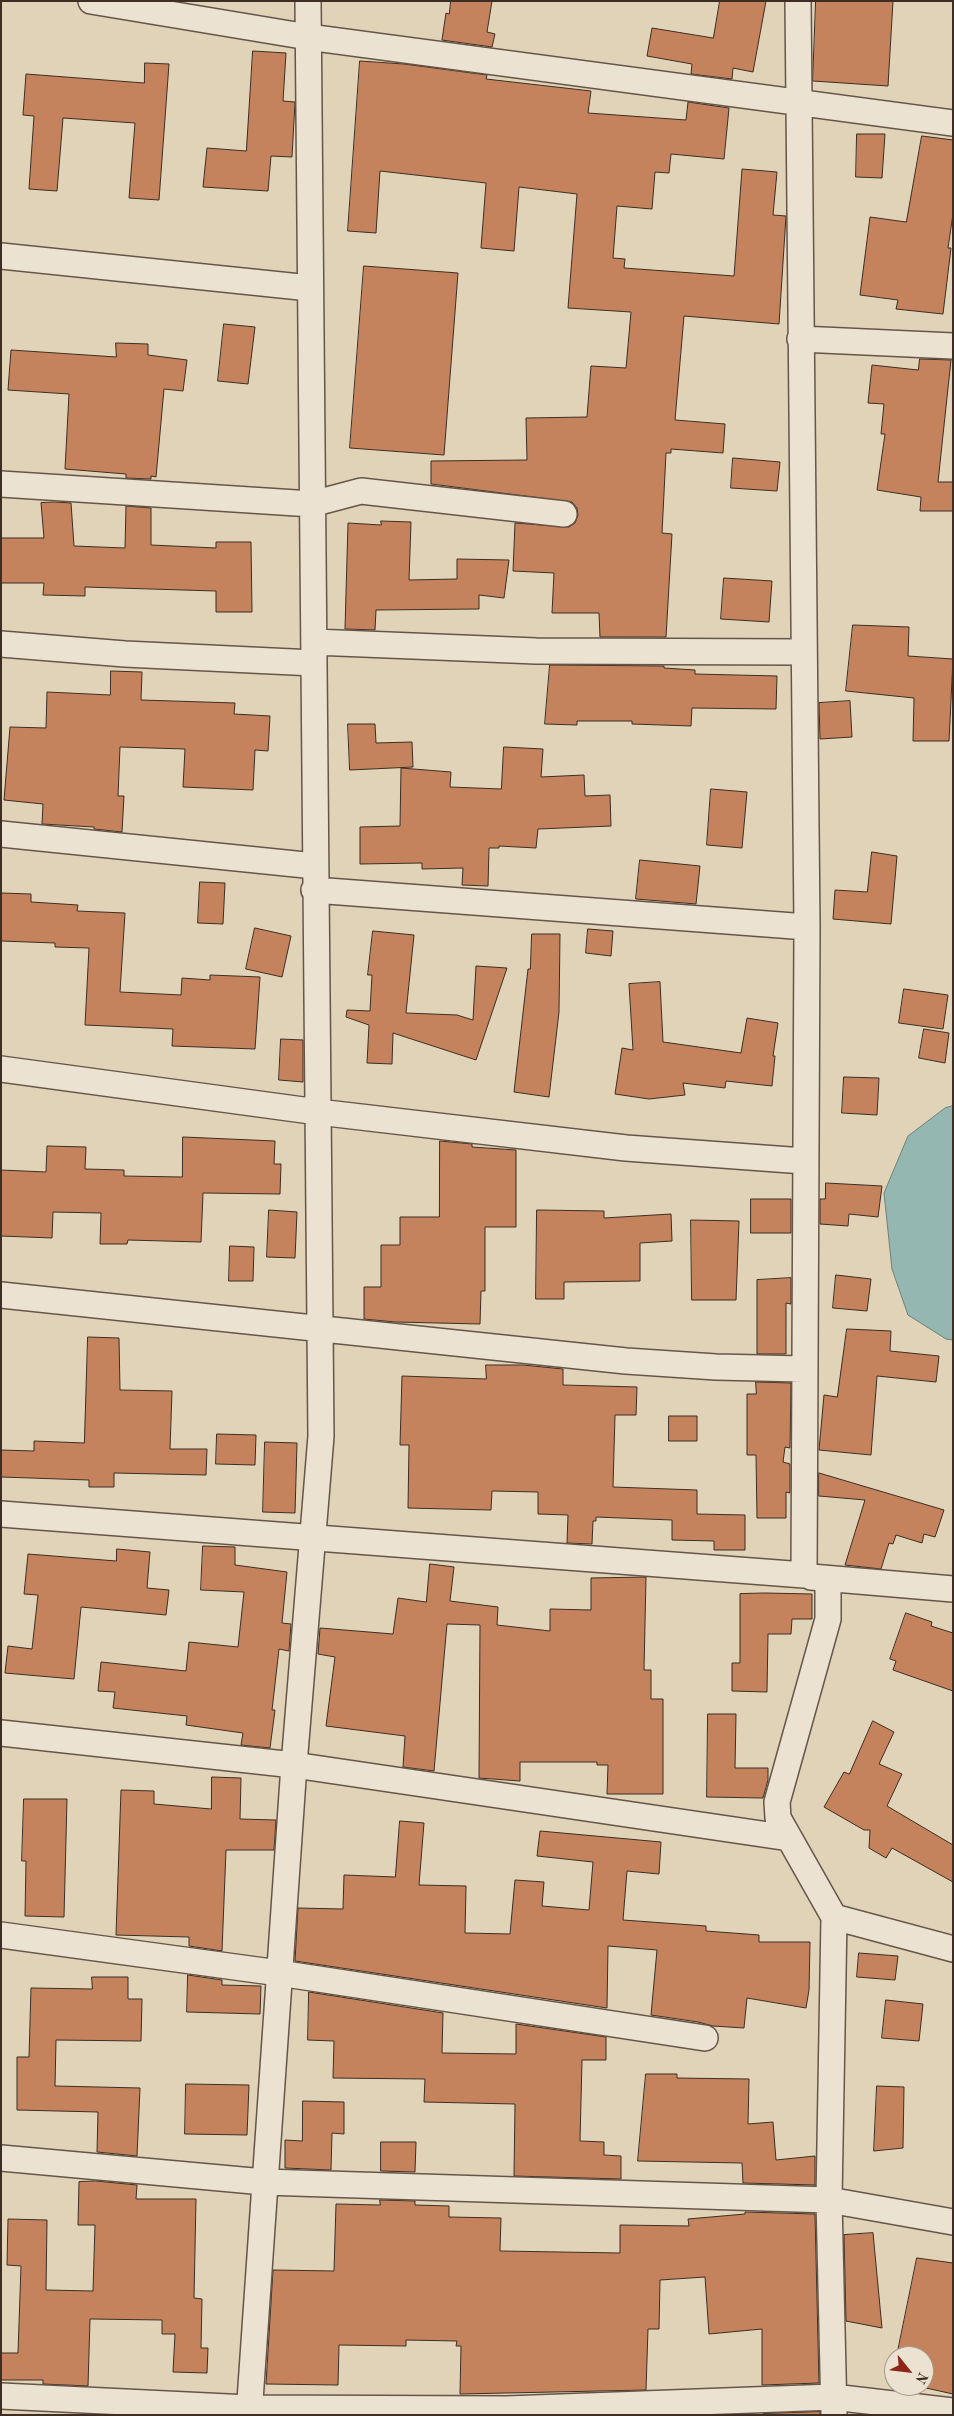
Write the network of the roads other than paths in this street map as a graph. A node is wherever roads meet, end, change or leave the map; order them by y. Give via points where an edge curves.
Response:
1 (91, 1) edge
2 (308, 1) edge
3 (798, 1) edge
4 (308, 37) junction
5 (798, 102) junction
6 (953, 123) edge
7 (1, 256) edge
8 (310, 288) junction
9 (800, 338) junction
10 (953, 346) edge
11 (1, 484) edge
12 (312, 504) junction
13 (564, 514) dead end
14 (1, 644) edge
15 (803, 652) junction
16 (314, 653) junction
17 (1, 834) edge
18 (315, 866) junction
19 (314, 890) junction
20 (807, 927) junction
21 (1, 1069) edge
22 (318, 1112) junction
23 (804, 1161) junction
24 (1, 1295) edge
25 (320, 1327) junction
26 (804, 1370) junction
27 (1, 1514) edge
28 (312, 1538) junction
29 (804, 1575) junction
30 (828, 1580) junction
31 (953, 1589) edge
32 (1, 1733) edge
33 (294, 1765) junction
34 (790, 1838) junction
35 (834, 1917) junction
36 (1, 1935) edge
37 (953, 1949) edge
38 (279, 1973) junction
39 (705, 2038) dead end
40 (1, 2158) edge
41 (264, 2182) junction
42 (829, 2200) junction
43 (953, 2222) edge
44 (1, 2396) edge
45 (833, 2406) edge
46 (953, 2411) edge
47 (249, 2412) edge

1 - 4 street
2 - 4 street
3 - 5 street
4 - 5 street
4 - 8 street
5 - 6 street
5 - 9 street
7 - 8 street
8 - 12 street
9 - 10 street
9 - 15 street
11 - 12 street
12 - 13 street via 361,490
12 - 16 street
14 - 16 street via 124,654
15 - 16 street
15 - 20 street
16 - 18 street
17 - 18 street
18 - 19 street
19 - 20 street
19 - 22 street
20 - 23 street
21 - 22 street
22 - 23 street via 626,1148
22 - 25 street
23 - 26 street
24 - 25 street
25 - 26 street via 626,1361
25 - 28 street via 321,1436
26 - 29 street
27 - 28 street
28 - 29 street
28 - 33 street
29 - 30 street
30 - 31 street
30 - 34 street via 828,1619 777,1802 778,1818
32 - 33 street
33 - 34 street
33 - 38 street
34 - 35 street
35 - 37 street
35 - 42 street
36 - 38 street
38 - 39 street
38 - 41 street
40 - 41 street
41 - 42 street
41 - 47 street
42 - 43 street
42 - 45 street
44 - 47 street
45 - 46 street
45 - 47 street

